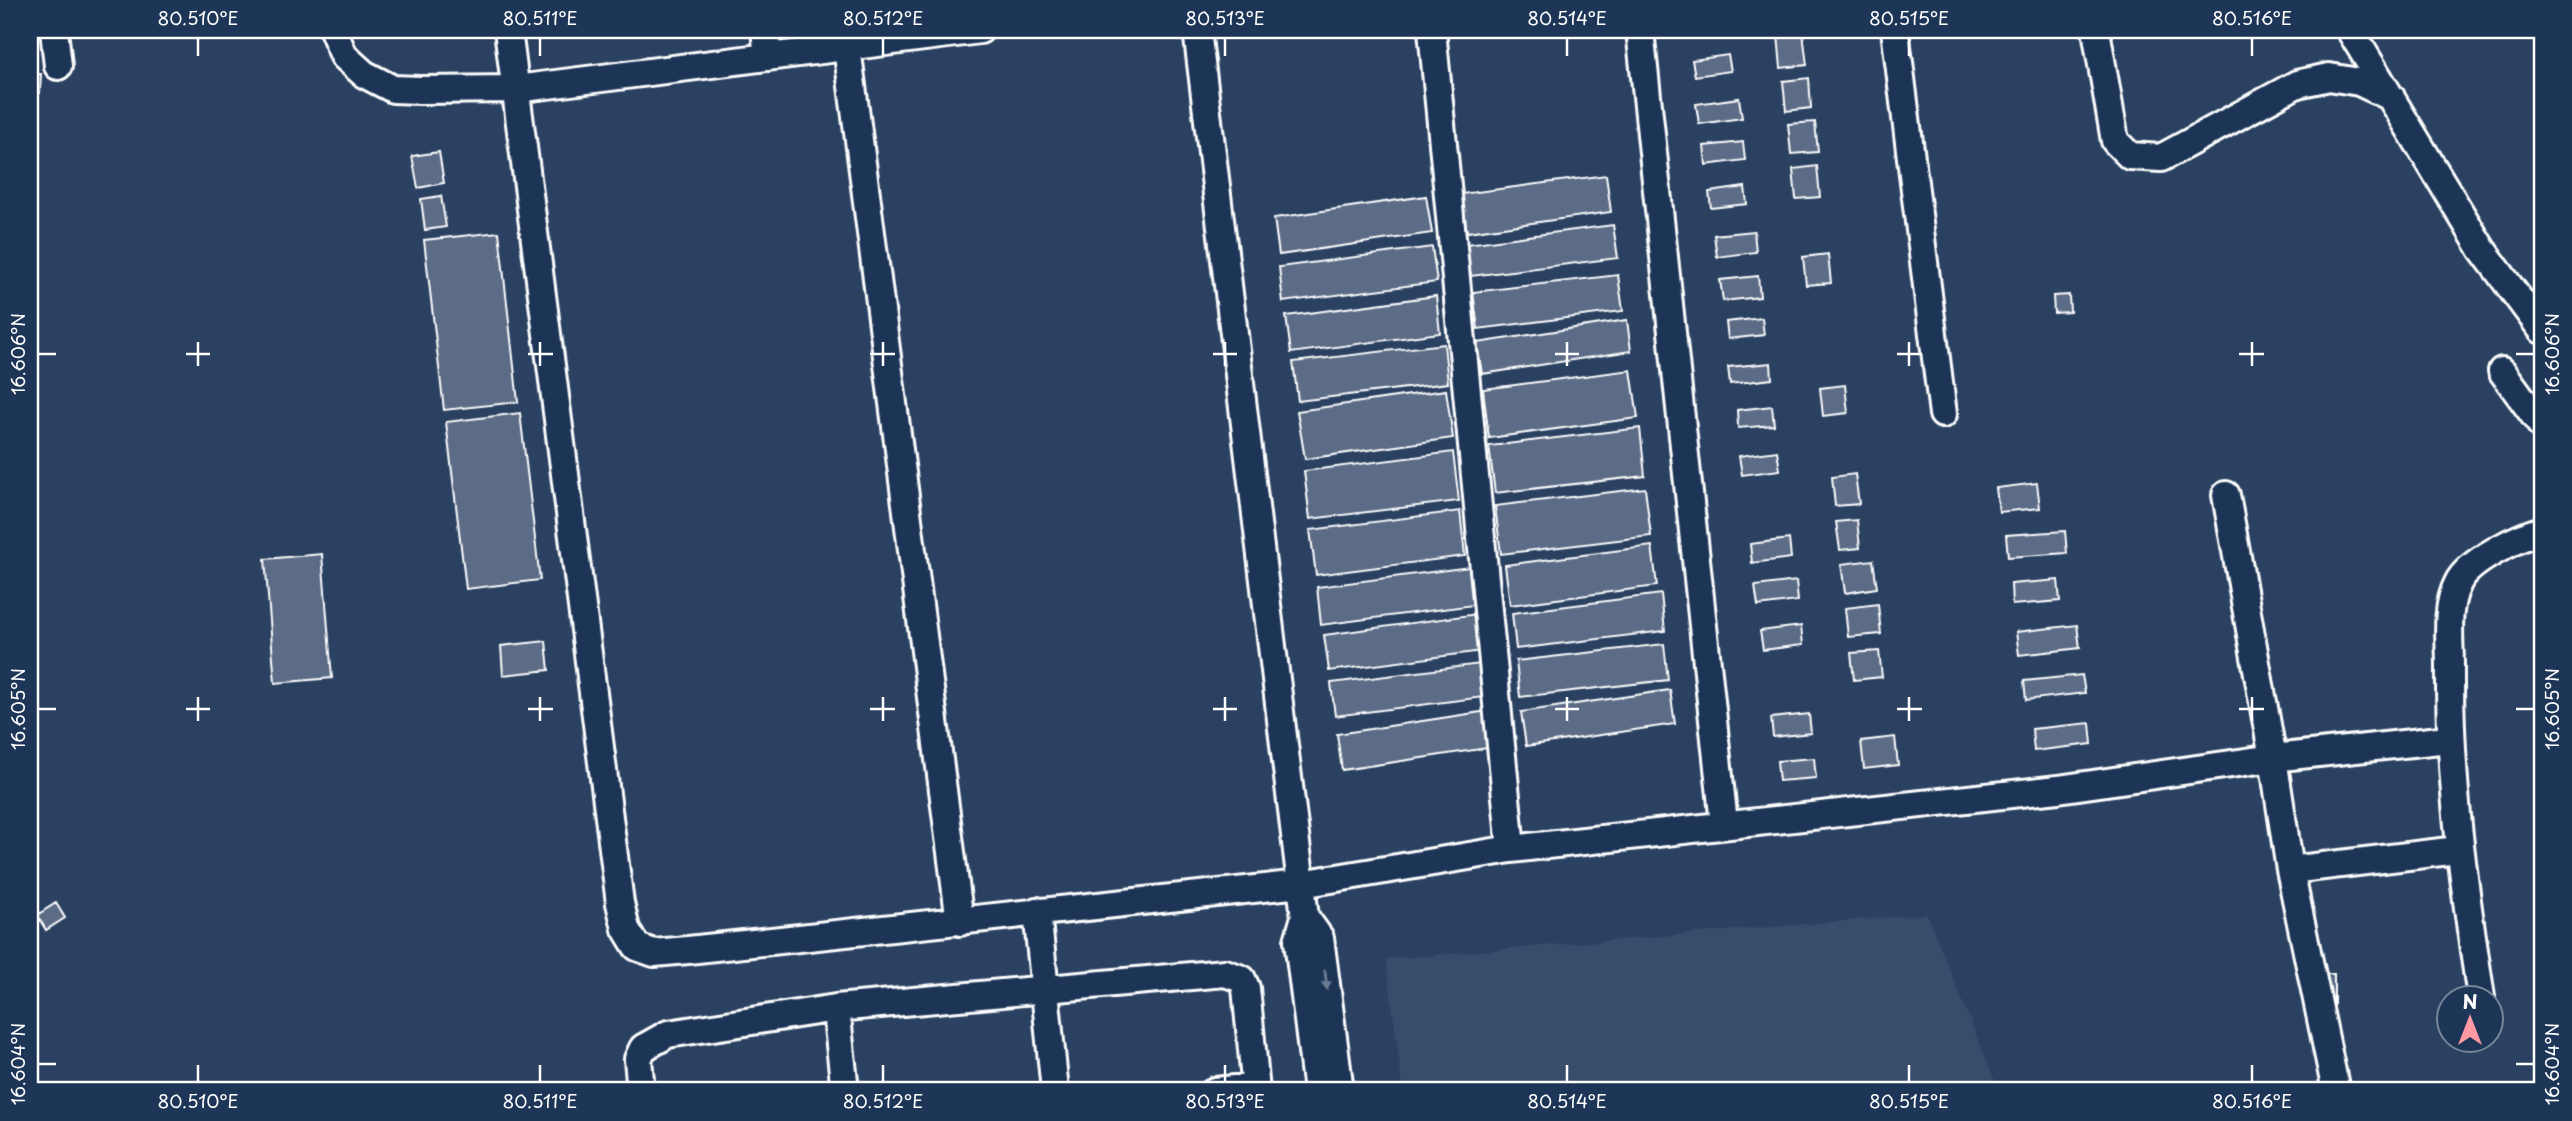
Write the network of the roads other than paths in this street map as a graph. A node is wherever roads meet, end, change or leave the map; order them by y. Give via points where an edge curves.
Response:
1 (54, 30) edge
2 (333, 30) edge
3 (508, 30) edge
4 (765, 30) edge
5 (980, 30) edge
6 (1197, 30) edge
7 (1432, 30) edge
8 (1640, 30) edge
9 (1895, 30) edge
10 (2096, 30) edge
11 (2350, 30) edge
12 (847, 47) junction
13 (768, 57) junction
14 (58, 66) dead end
15 (516, 89) junction
16 (2390, 97) junction
17 (2542, 330) edge
18 (2502, 371) dead end
19 (1943, 414) dead end
20 (2542, 426) edge
21 (2226, 495) dead end
22 (2542, 530) edge
23 (2449, 739) junction
24 (2273, 758) junction
25 (1724, 824) junction
26 (1511, 849) junction
27 (2458, 850) junction
28 (2290, 870) junction
29 (1300, 884) junction
30 (1037, 911) junction
31 (1305, 917) junction
32 (960, 922) junction
33 (2479, 984) edge
34 (1045, 988) junction
35 (836, 1008) junction
36 (1256, 1089) edge
37 (641, 1091) edge
38 (845, 1091) edge
39 (1055, 1091) edge
40 (1215, 1091) edge
41 (1317, 1091) edge
42 (1340, 1091) edge
43 (2336, 1091) edge

1 - 14 street
2 - 15 street via 344,56 364,74 393,89
3 - 15 street
4 - 13 street
5 - 12 street
6 - 29 street
7 - 26 street
8 - 25 street
9 - 19 street
10 - 16 street via 2115,141 2130,156 2161,158 2297,84 2329,77 2359,82
11 - 16 street
12 - 13 street
12 - 32 street
13 - 15 street
15 - 32 street via 626,929 637,947 654,953
16 - 17 street via 2482,250
18 - 20 street
21 - 24 street
22 - 23 street via 2471,568 2457,584 2450,605
23 - 24 street
23 - 27 street
24 - 25 street via 2058,789
24 - 28 street
25 - 26 street
26 - 29 street
27 - 28 street
27 - 33 street
28 - 43 street
29 - 30 street
29 - 31 street
30 - 32 street
30 - 34 street
31 - 41 street via 1298,941
31 -> 42 street via 1320,938
34 - 35 street
34 - 36 street via 1233,974 1242,979 1248,995
34 - 39 street
35 - 37 street via 668,1034 643,1048 638,1059
35 - 38 street
36 - 40 street

